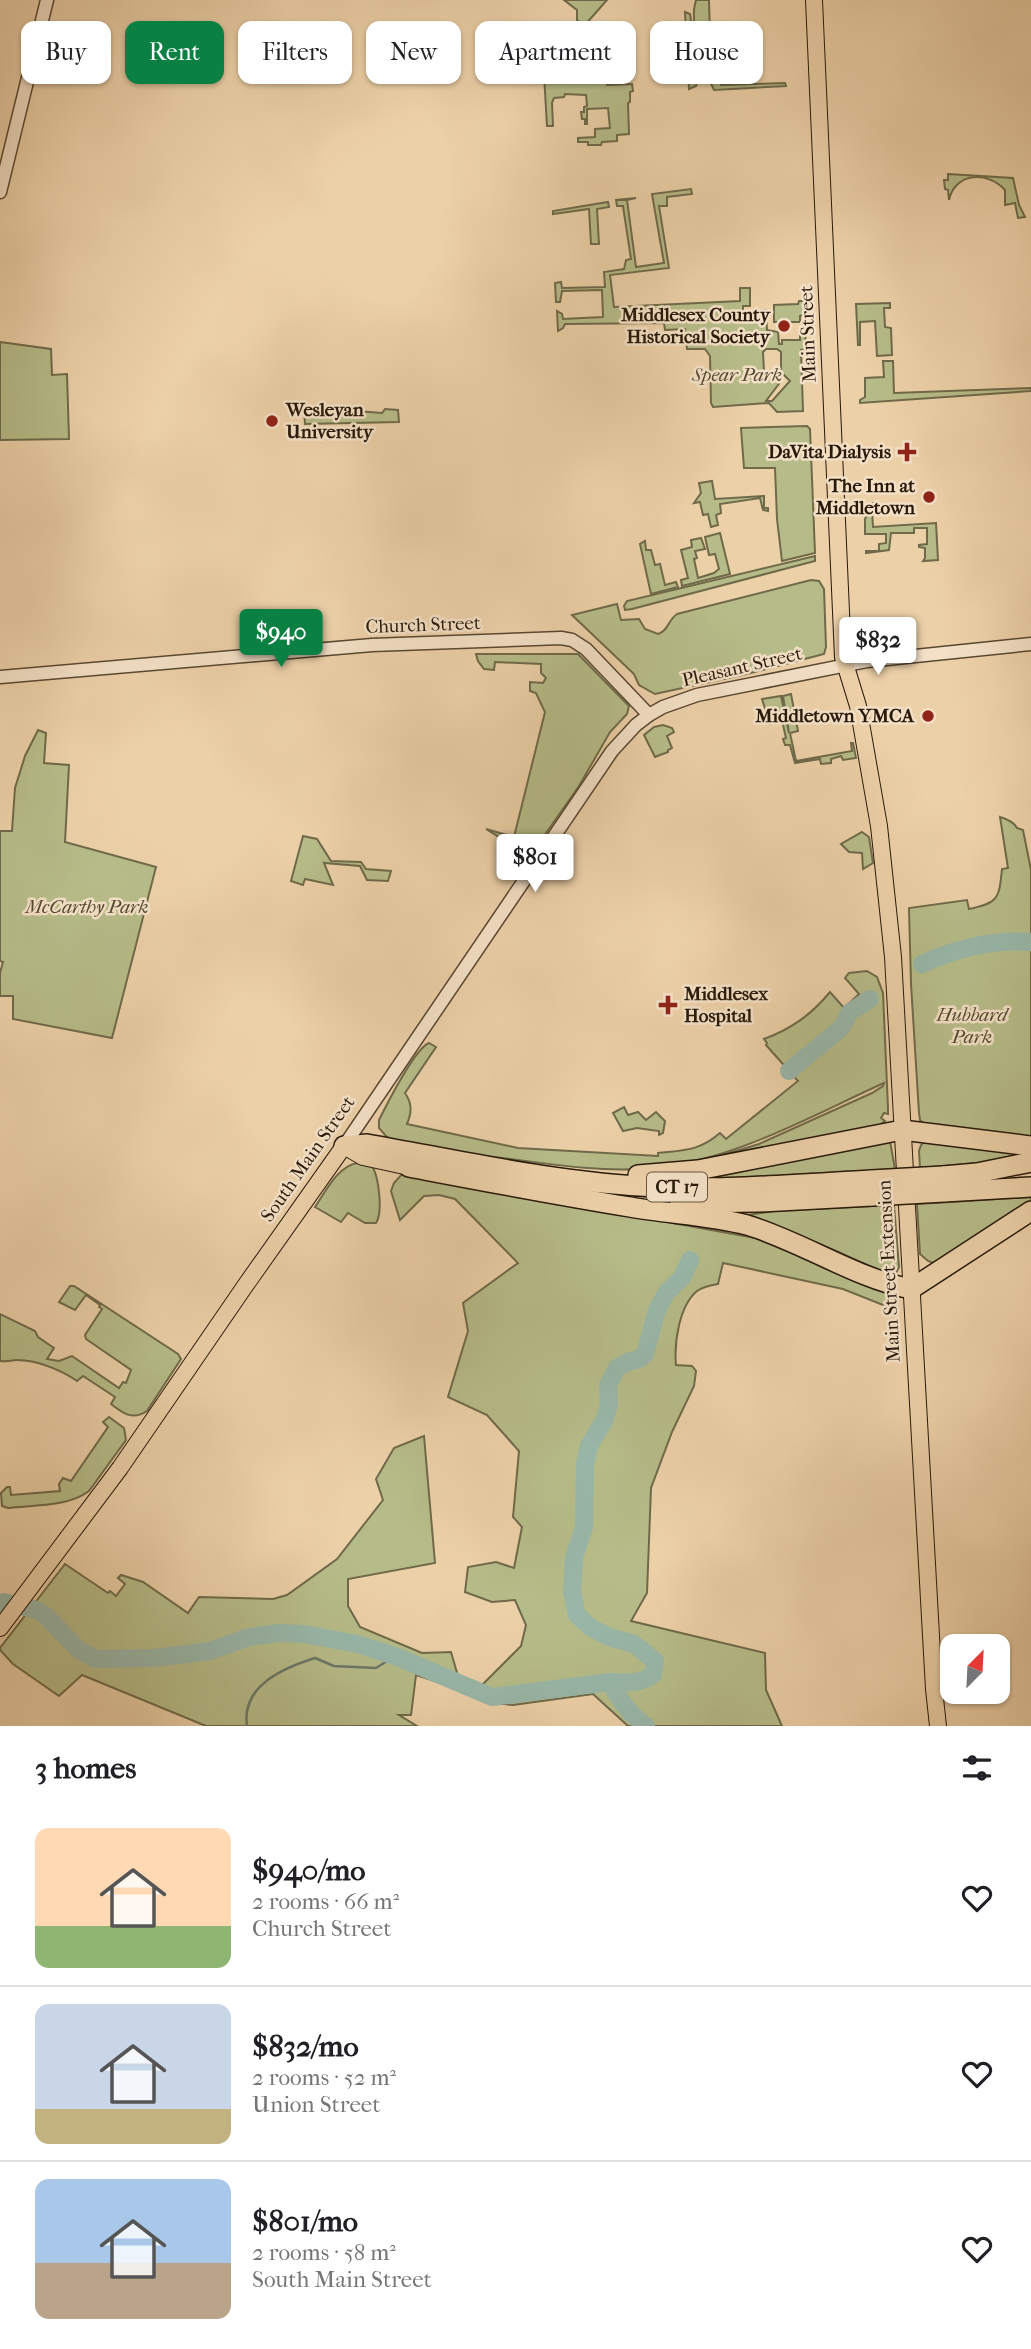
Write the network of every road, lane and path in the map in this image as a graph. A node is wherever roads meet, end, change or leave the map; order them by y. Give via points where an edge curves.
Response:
1 (47, 0) edge
2 (814, 0) edge
3 (0, 192) edge
4 (1031, 644) edge
5 (846, 665) junction
6 (0, 677) edge
7 (649, 715) junction
8 (877, 814) joint
9 (902, 1130) junction
10 (344, 1146) junction
11 (1031, 1146) edge
12 (1031, 1163) edge
13 (409, 1167) joint
14 (544, 1184) junction
15 (943, 1184) junction
16 (1031, 1187) edge
17 (1031, 1211) edge
18 (911, 1289) junction
19 (0, 1628) edge
20 (938, 1726) edge

1 - 3 street
2 - 5 main road, Main Street
4 - 5 street, Pleasant Street
5 - 7 street, Pleasant Street via 697,695
5 - 8 main road, Main Street
6 - 7 street, Church Street via 365,646 561,638 586,649
7 - 10 street, South Main Street via 612,751
8 - 9 main road, Main Street Extension via 893,957
9 - 11 highway
9 - 14 highway via 698,1170
9 - 18 main road, Main Street Extension
10 - 13 main road, CT 17 via 363,1157
10 - 14 highway, CT 17 via 367,1144
10 - 19 main road, South Main Street via 120,1468
12 - 15 highway, CT 17
13 - 14 highway, CT 17
14 - 15 highway, CT 17, bridge via 603,1199 709,1204
14 - 18 highway via 747,1225
15 - 16 highway, CT 17
17 - 18 highway
18 - 20 main road, Main Street Extension

